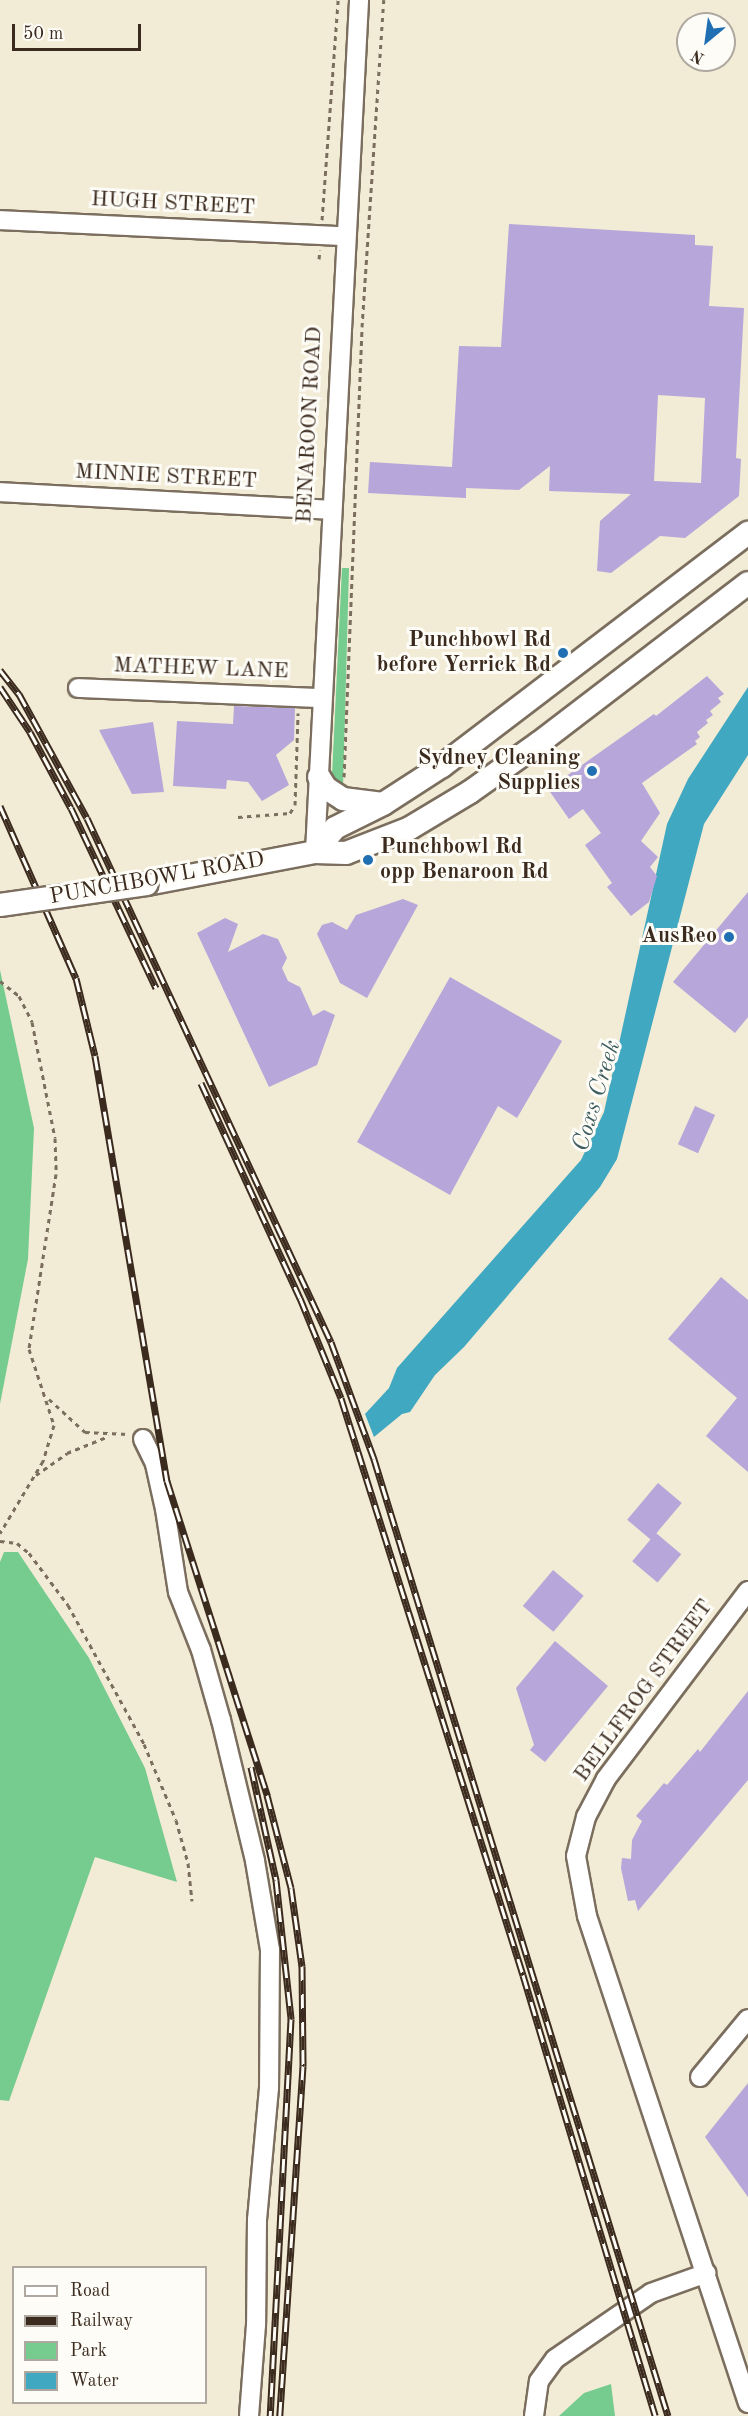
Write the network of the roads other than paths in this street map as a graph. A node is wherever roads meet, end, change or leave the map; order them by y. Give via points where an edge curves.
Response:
1 (359, 0) edge
2 (0, 220) edge
3 (344, 236) junction
4 (0, 492) edge
5 (330, 510) junction
6 (748, 533) edge
7 (748, 583) edge
8 (78, 688) dead end
9 (321, 698) junction
10 (319, 777) junction
11 (383, 804) junction
12 (315, 852) junction
13 (0, 905) edge
14 (143, 1438) road end
15 (748, 1591) edge
16 (748, 2019) edge
17 (700, 2077) dead end
18 (707, 2273) junction
19 (747, 2397) edge
20 (249, 2416) edge
21 (534, 2416) edge

1 - 3 street, BENAROON ROAD
2 - 3 street, HUGH STREET
3 - 5 street, BENAROON ROAD
4 - 5 street, MINNIE STREET
5 - 9 street, BENAROON ROAD
6 - 11 main road via 451,760
7 - 12 main road, PUNCHBOWL ROAD via 449,807 365,847 346,853
8 - 9 street, MATHEW LANE
9 - 10 street, BENAROON ROAD
10 - 11 main road via 326,788 343,799
10 - 12 street, BENAROON ROAD
11 - 12 main road via 335,828
12 - 13 main road, PUNCHBOWL ROAD, bridge via 147,884
14 - 20 street via 153,1457 165,1509 178,1592 201,1650 221,1720 255,1861 268,1938 269,2077 257,2218 257,2306
15 - 18 street, BELLFROG STREET via 606,1779 579,1838 576,1856 581,1896 645,2099
16 - 17 street
18 - 19 street, BELLFROG STREET
18 - 21 street via 651,2293 555,2359 539,2381

